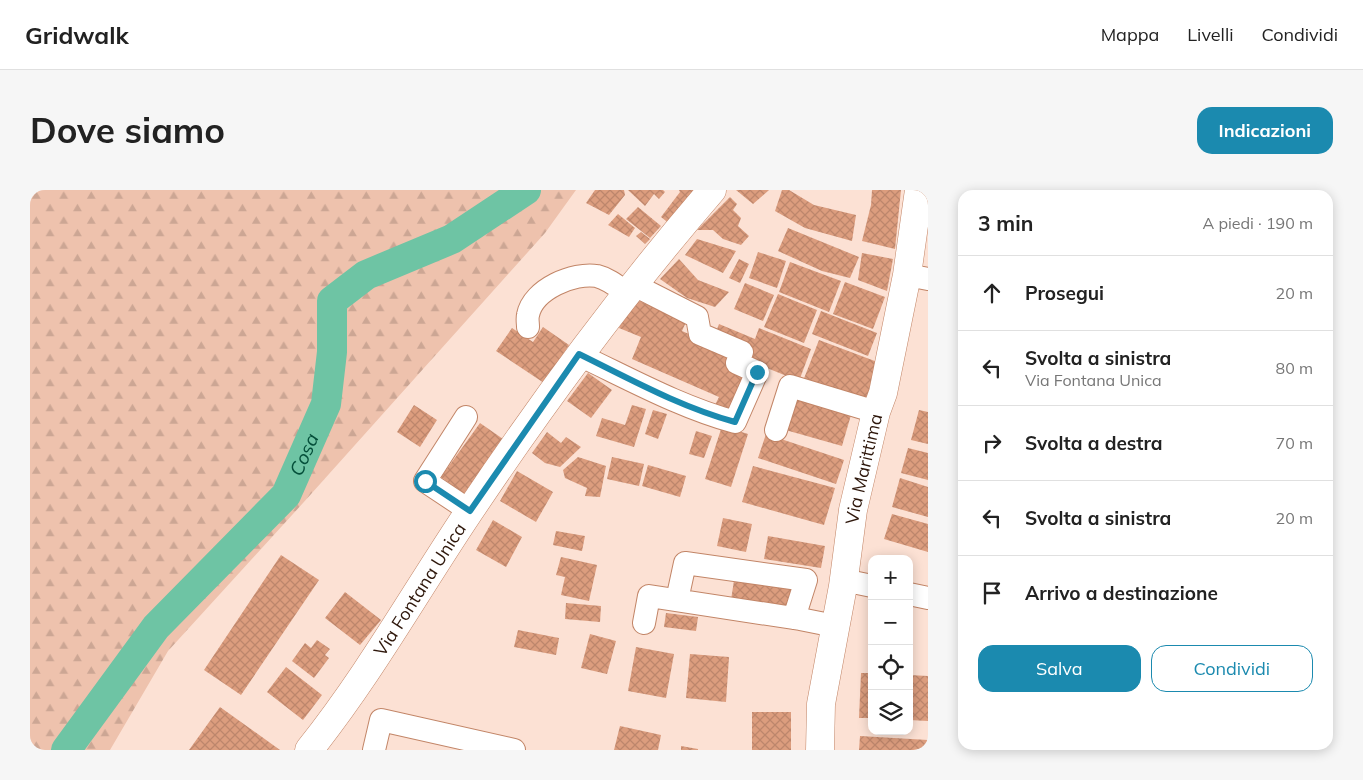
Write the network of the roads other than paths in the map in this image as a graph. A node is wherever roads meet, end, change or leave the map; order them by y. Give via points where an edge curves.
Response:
1 (919, 190) edge
2 (710, 191) edge
3 (918, 277) edge
4 (631, 290) junction
5 (528, 327) dead end
6 (579, 354) junction
7 (876, 412) junction
8 (466, 417) dead end
9 (776, 430) dead end
10 (470, 511) junction
11 (843, 580) junction
12 (868, 585) edge
13 (913, 595) edge
14 (928, 598) edge
15 (677, 600) junction
16 (794, 618) junction
17 (644, 623) dead end
18 (835, 626) junction
19 (309, 750) edge
20 (374, 750) edge
21 (514, 750) edge
22 (820, 750) edge

1 - 3 main road, Via Marittima
2 - 4 main road, Via Fontana Unica
3 - 7 main road, Via Marittima
4 - 5 lane via 599,277 583,275 570,278 544,293 534,303 528,315
4 - 6 main road, Via Fontana Unica
4 - 6 lane via 697,317 700,334 742,352 737,363 757,372 735,422 678,403
6 - 10 main road, Via Fontana Unica
7 - 9 lane via 790,386
7 - 11 main road, Via Marittima via 853,510
8 - 10 lane via 425,481
10 - 19 main road, Via Fontana Unica via 336,716
11 - 12 lane
11 - 18 main road, Via Marittima
13 - 14 lane
15 - 16 lane
15 - 16 lane via 684,563 806,580
15 - 17 lane via 649,596
16 - 18 lane
18 - 22 main road, Via Marittima via 821,704
20 - 21 lane via 381,720

